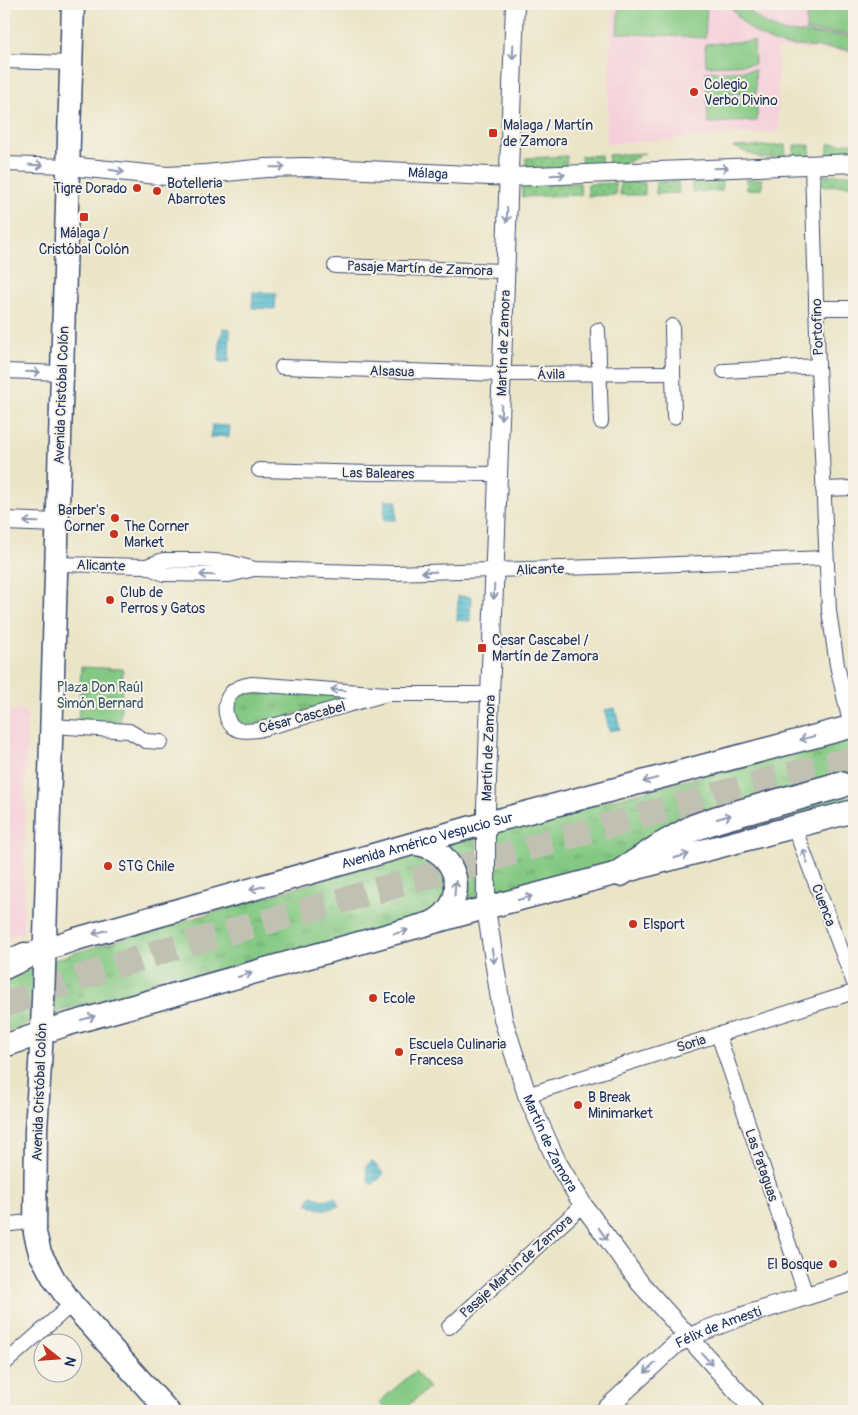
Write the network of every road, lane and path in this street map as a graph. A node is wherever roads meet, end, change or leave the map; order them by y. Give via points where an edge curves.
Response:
1 (73, 4) edge
2 (515, 4) edge
3 (4, 61) edge
4 (71, 63) junction
5 (854, 163) edge
6 (4, 164) edge
7 (812, 165) junction
8 (68, 166) junction
9 (510, 177) junction
10 (335, 266) dead end
11 (505, 271) junction
12 (816, 308) junction
13 (854, 308) edge
14 (672, 326) dead end
15 (598, 330) dead end
16 (818, 366) junction
17 (282, 367) dead end
18 (4, 371) edge
19 (724, 371) dead end
20 (62, 373) junction
21 (673, 373) junction
22 (502, 374) junction
23 (600, 374) junction
24 (674, 417) dead end
25 (601, 422) dead end
26 (259, 470) dead end
27 (498, 474) junction
28 (854, 488) edge
29 (823, 489) junction
30 (4, 521) edge
31 (58, 523) junction
32 (825, 558) junction
33 (57, 564) junction
34 (495, 571) junction
35 (387, 694) junction
36 (489, 694) junction
37 (52, 726) junction
38 (853, 726) edge
39 (161, 742) dead end
40 (840, 785) dead end
41 (854, 811) edge
42 (486, 823) junction
43 (794, 827) junction
44 (416, 844) junction
45 (620, 873) junction
46 (486, 908) junction
47 (427, 924) junction
48 (19, 959) edge
49 (854, 983) edge
50 (854, 992) edge
51 (42, 1032) junction
52 (718, 1034) junction
53 (4, 1046) edge
54 (527, 1095) junction
55 (583, 1205) junction
56 (35, 1221) junction
57 (4, 1225) edge
58 (854, 1281) edge
59 (806, 1295) junction
60 (72, 1304) junction
61 (449, 1327) dead end
62 (688, 1338) junction
63 (4, 1364) edge
64 (168, 1411) edge
65 (604, 1411) edge
66 (755, 1411) edge

1 - 4 main road, Avenida Cristóbal Colón
2 -> 9 street, Martín de Zamora
3 - 4 street
4 - 8 main road, Avenida Cristóbal Colón
5 - 7 street, Málaga
6 -> 8 street, Málaga
9 -> 7 street, Málaga
7 - 12 street, Portofino
8 -> 9 street, Málaga via 166,176 305,167
8 - 20 main road, Avenida Cristóbal Colón
9 -> 11 street, Martín de Zamora
10 - 11 street, Pasaje Martín de Zamora
11 - 22 street, Martín de Zamora
12 - 13 street
12 - 16 street, Portofino
14 - 21 street
15 - 23 street
16 - 19 street
16 - 29 street, Portofino
17 - 22 street, Alsasua
18 -> 20 street
20 - 31 main road, Avenida Cristóbal Colón
21 - 23 street, Ávila
21 - 24 street
22 - 23 street, Ávila
22 -> 27 street, Martín de Zamora
23 - 25 street
26 - 27 street, Las Baleares
27 - 34 street, Martín de Zamora
28 - 29 street
29 - 32 street, Portofino
31 -> 30 street
31 - 33 main road, Avenida Cristóbal Colón
32 - 34 street, Alicante
32 - 38 street, Portofino via 837,665
34 -> 33 street, Alicante via 358,573 255,569 229,575 164,574 146,566
33 - 37 main road, Avenida Cristóbal Colón
34 -> 36 street, Martín de Zamora
35 -> 35 street, César Cascabel via 252,684 230,693 225,708 232,726 238,730 258,730
35 - 36 street, César Cascabel
36 - 42 street, Martín de Zamora
37 - 39 street via 128,731 146,741
37 - 48 main road, Avenida Cristóbal Colón
38 -> 42 main road, Avenida Américo Vespucio Sur
45 -> 40 highway via 694,828
41 - 43 main road
42 - 44 main road, Avenida Américo Vespucio Sur
42 - 46 street, Martín de Zamora
45 -> 43 main road
49 -> 43 street, Cuenca
47 -> 44 main road via 449,908 456,891 454,872 438,851
44 -> 48 main road, Avenida Américo Vespucio Sur
46 -> 45 main road
46 - 47 main road
46 -> 54 street, Martín de Zamora via 503,1019
51 -> 47 main road
48 - 51 main road, Avenida Cristóbal Colón
50 - 52 street, Soria
51 - 53 main road
51 - 56 main road, Avenida Cristóbal Colón
52 - 54 street, Soria
52 - 59 street, Las Pataguas
54 - 55 street, Martín de Zamora via 557,1162
55 - 61 street, Pasaje Martín de Zamora
55 -> 62 street, Martín de Zamora via 640,1283
56 - 57 street
56 - 60 main road, Avenida Cristóbal Colón via 37,1244 44,1261
58 - 59 street, Félix de Amesti
59 - 62 street, Félix de Amesti
60 - 63 street
60 - 64 main road, Avenida Cristóbal Colón
62 -> 65 street, Félix de Amesti via 676,1344
62 -> 66 street, Martín de Zamora

